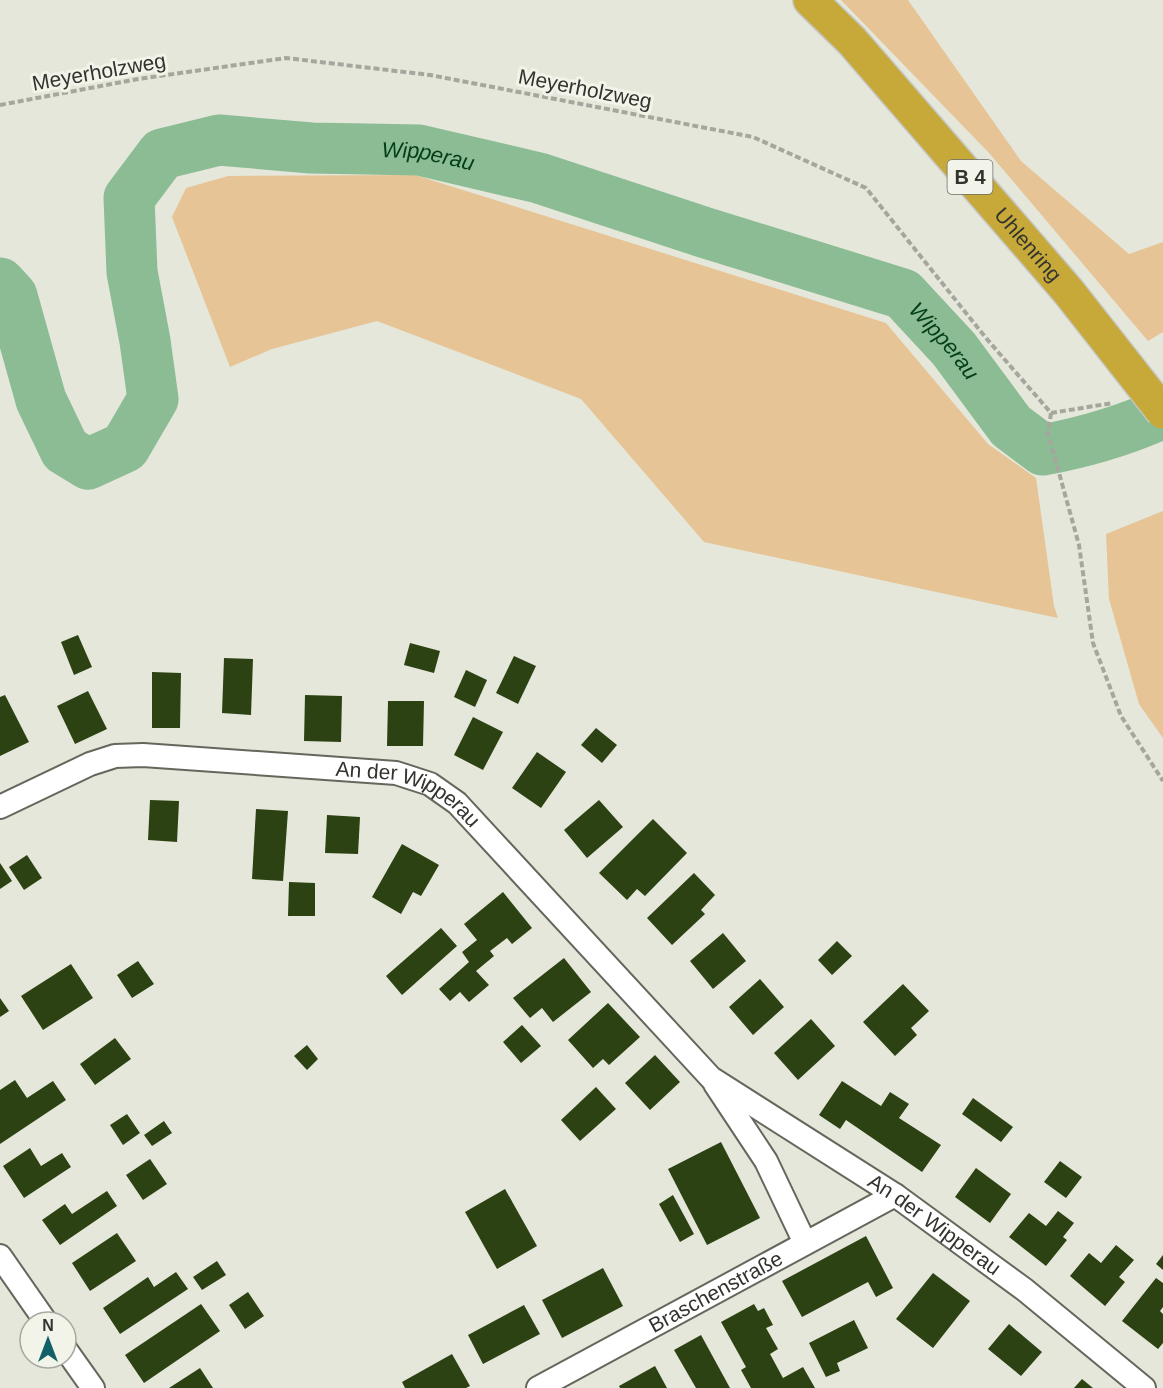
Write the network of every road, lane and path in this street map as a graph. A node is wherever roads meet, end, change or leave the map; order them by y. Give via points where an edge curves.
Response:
1 (810, 0) edge
2 (0, 105) edge
3 (1113, 403) dead end
4 (1163, 412) edge
5 (1051, 413) junction
6 (1163, 781) edge
7 (0, 807) edge
8 (711, 1078) junction
9 (895, 1195) junction
10 (805, 1243) junction
11 (0, 1256) edge
12 (38, 1310) edge
13 (78, 1367) edge
14 (93, 1388) edge
15 (537, 1388) edge
16 (1144, 1388) edge

1 - 4 highway, Uhlenring / B 4, bridge via 852,41 1068,291
2 - 5 path, Meyerholzweg via 138,79 286,58 430,75 753,136 866,188
3 - 5 path
5 - 6 path via 1048,433 1079,545 1093,644 1121,716
7 - 8 street, An der Wipperau via 90,764 115,756 143,754 396,774 430,784 457,803
8 - 9 street, An der Wipperau
8 - 10 street, An der Wipperau via 766,1161
9 - 10 street, Braschenstraße
9 - 16 street, An der Wipperau via 1025,1290
10 - 15 street, Braschenstraße
11 - 12 street
13 - 14 street

